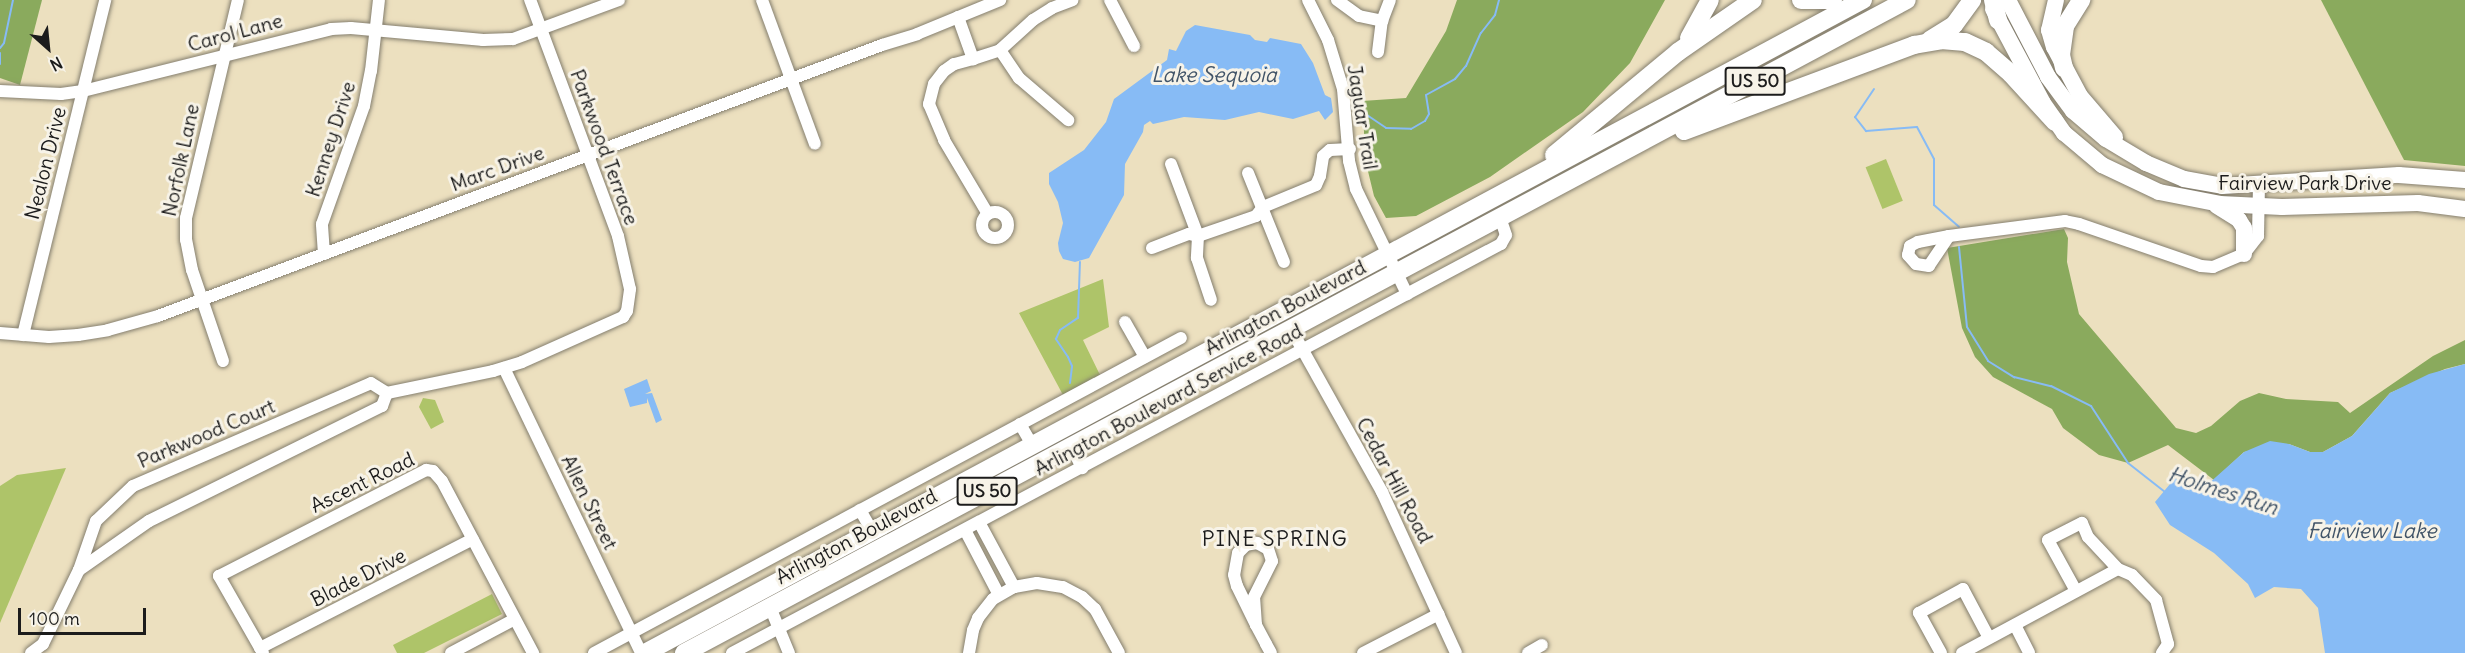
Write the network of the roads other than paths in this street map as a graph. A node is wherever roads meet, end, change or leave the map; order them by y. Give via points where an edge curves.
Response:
1 (105, 0) edge
2 (238, 0) edge
3 (379, 0) edge
4 (530, 0) edge
5 (620, 0) edge
6 (762, 0) edge
7 (1000, 0) edge
8 (1073, 0) edge
9 (1110, 0) edge
10 (1308, 0) edge
11 (1337, 0) edge
12 (1390, 0) edge
13 (1710, 0) edge
14 (1753, 0) edge
15 (1801, 0) edge
16 (1833, 0) edge
17 (1863, 0) edge
18 (1907, 0) edge
19 (1972, 0) edge
20 (1990, 0) edge
21 (2008, 0) edge
22 (2056, 0) edge
23 (2081, 0) edge
24 (958, 17) junction
25 (1998, 20) joint
26 (1382, 21) junction
27 (541, 29) junction
28 (376, 31) junction
29 (1925, 42) junction
30 (1134, 46) dead end
31 (1000, 50) junction
32 (1378, 52) dead end
33 (1678, 52) junction
34 (224, 56) junction
35 (974, 59) junction
36 (2064, 68) junction
37 (792, 79) junction
38 (0, 91) edge
39 (82, 91) junction
40 (1655, 111) junction
41 (1068, 120) dead end
42 (2055, 122) junction
43 (815, 144) dead end
44 (1350, 149) junction
45 (2129, 153) junction
46 (588, 156) junction
47 (1604, 162) junction
48 (1171, 164) dead end
49 (1248, 173) dead end
50 (2465, 180) edge
51 (2259, 184) junction
52 (1488, 201) junction
53 (2214, 203) junction
54 (2259, 206) junction
55 (1263, 207) junction
56 (2465, 209) edge
57 (988, 214) dead end
58 (1500, 218) junction
59 (1198, 236) junction
60 (1949, 236) dead end
61 (1152, 248) dead end
62 (324, 254) junction
63 (1387, 254) junction
64 (2244, 254) junction
65 (1284, 262) dead end
66 (1397, 273) junction
67 (1407, 294) junction
68 (202, 300) junction
69 (1211, 300) dead end
70 (627, 311) joint
71 (1125, 322) dead end
72 (1291, 329) junction
73 (0, 333) edge
74 (22, 335) junction
75 (1181, 338) dead end
76 (1302, 350) junction
77 (1145, 357) junction
78 (223, 361) dead end
79 (504, 368) junction
80 (387, 393) junction
81 (1020, 424) junction
82 (1032, 446) junction
83 (1071, 446) junction
84 (1083, 468) junction
85 (860, 510) junction
86 (979, 522) junction
87 (965, 530) junction
88 (872, 531) junction
89 (473, 539) junction
90 (2118, 569) junction
91 (79, 570) junction
92 (1014, 587) junction
93 (2076, 591) junction
94 (999, 594) junction
95 (770, 607) junction
96 (1439, 614) junction
97 (515, 619) junction
98 (1256, 625) junction
99 (2015, 625) junction
100 (780, 628) junction
101 (631, 632) junction
102 (1989, 639) junction
103 (1542, 645) dead end
104 (262, 650) edge
105 (32, 653) edge
106 (451, 653) edge
107 (533, 653) edge
108 (594, 653) edge
109 (643, 653) edge
110 (684, 653) edge
111 (732, 653) edge
112 (789, 653) edge
113 (969, 653) edge
114 (1119, 653) edge
115 (1270, 653) edge
116 (1363, 653) edge
117 (1456, 653) edge
118 (1528, 653) edge
119 (1941, 653) edge
120 (1962, 653) edge
121 (2029, 653) edge
122 (2162, 653) edge

1 - 39 street, Nealon Drive
2 - 34 street, Norfolk Lane
3 - 28 street, Kenney Drive
4 - 27 street, Parkwood Terrace
5 - 27 street, Carol Lane
6 - 37 street
7 - 24 street, Marc Drive
8 - 31 street via 1033,20
9 - 30 street
10 - 44 street, Jaguar Trail via 1337,65
11 - 26 street via 1359,16
12 - 26 street
13 - 33 highway via 1697,27
14 - 33 highway
15 - 16 highway
17 - 40 highway, Arlington Boulevard / US 50
18 - 47 highway, Arlington Boulevard / US 50
19 - 29 highway via 1954,25
20 - 25 highway
21 - 45 main road, Fairview Park Drive via 2048,77 2073,111
22 - 36 main road via 2050,17 2050,38
23 - 36 highway via 2065,26 2061,55
24 - 35 street
24 - 37 street, Marc Drive
25 - 42 main road, Fairview Park Drive
26 - 32 street
27 - 28 street, Carol Lane via 503,40
27 - 46 street, Parkwood Terrace
28 - 34 street, Carol Lane via 351,28 313,32
28 - 62 street, Kenney Drive via 364,106 322,224
29 - 42 highway via 1953,40 1986,52
29 - 47 highway
31 - 35 street
31 - 41 street via 1019,78
33 - 52 highway via 1581,134
34 - 39 street, Carol Lane
34 - 68 street, Norfolk Lane via 186,218 188,256
35 - 57 street via 944,71 934,84 929,104 944,140
36 - 45 main road via 2086,105
37 - 43 street
37 - 46 street, Marc Drive
38 - 39 street, Carol Lane
39 - 74 street, Nealon Drive
40 - 52 highway, Arlington Boulevard / US 50
40 - 66 highway via 1621,141 1401,259
42 - 53 main road, Fairview Park Drive via 2085,152 2121,175 2159,192
44 - 55 street via 1330,150 1323,156 1316,185
44 - 63 street, Jaguar Trail via 1356,189
45 - 51 main road, Fairview Park Drive via 2162,170 2204,183
46 - 62 street, Marc Drive
46 - 70 street, Parkwood Terrace via 618,236 630,290
47 - 58 highway, Arlington Boulevard / US 50
48 - 59 street
49 - 55 street
50 - 51 main road, Fairview Park Drive via 2399,175
51 - 54 street
52 - 63 highway, Arlington Boulevard / US 50
53 - 54 main road, Fairview Park Drive
53 - 64 main road via 2239,220 2246,236
54 - 56 main road, Fairview Park Drive via 2418,203
54 - 64 street via 2258,236
55 - 59 street via 1256,216
55 - 65 street
58 - 66 highway, Arlington Boulevard / US 50
58 - 67 street, Arlington Boulevard Service Road via 1505,229 1504,241
59 - 61 street via 1189,234
59 - 69 street via 1197,258
60 - 64 street via 2065,221 2201,266 2213,267
62 - 68 street, Marc Drive
63 - 66 street, Jaguar Trail
63 - 82 highway, Arlington Boulevard / US 50
66 - 67 street, Jaguar Trail
66 - 72 highway, Arlington Boulevard / US 50
67 - 76 street, Arlington Boulevard Service Road
68 - 74 street, Marc Drive via 108,330
68 - 78 street, Norfolk Lane
70 - 79 street, Parkwood Court via 612,322
71 - 77 street
72 - 76 street, Cedar Hill Road
72 - 83 highway, Arlington Boulevard / US 50
73 - 74 street, Marc Drive
75 - 77 street
76 - 84 street, Arlington Boulevard Service Road
76 - 96 street, Cedar Hill Road via 1382,492
77 - 81 street
79 - 80 street, Parkwood Court
79 - 101 street, Allen Street
80 - 91 street, Parkwood Court via 382,406 149,521
80 - 91 street, Parkwood Court via 371,383 133,486 96,521
81 - 82 street
81 - 85 street
82 - 88 highway, Arlington Boulevard / US 50
83 - 84 street
83 - 95 highway, Arlington Boulevard / US 50
84 - 86 street, Arlington Boulevard Service Road
85 - 88 street
85 - 101 street
86 - 87 street, Arlington Boulevard Service Road
86 - 92 street
87 - 94 street
87 - 100 street, Arlington Boulevard Service Road
88 - 109 highway, Arlington Boulevard / US 50
89 - 97 street, Ascent Road
89 - 104 street, Blade Drive
89 - 104 street, Ascent Road via 438,475 426,470 219,576
90 - 93 street
90 - 93 street via 2088,537 2082,523 2048,540
90 - 122 street via 2132,575 2156,600 2168,644
91 - 105 street, Parkwood Court via 43,644
92 - 94 street
92 - 114 street via 1037,583 1071,590 1095,609
93 - 99 street
94 - 113 street via 978,618
95 - 100 street
95 - 110 highway, Arlington Boulevard / US 50
96 - 116 street
96 - 117 street, Cedar Hill Road
97 - 106 street
97 - 107 street, Ascent Road
98 - 98 street via 1234,575 1238,553 1251,543 1268,549 1272,561 1254,597
98 - 115 street
99 - 102 street
99 - 121 street
100 - 111 street, Arlington Boulevard Service Road
100 - 112 street
101 - 108 street
101 - 109 street, Allen Street
102 - 119 street via 1963,589 1919,613
102 - 120 street
103 - 118 street

